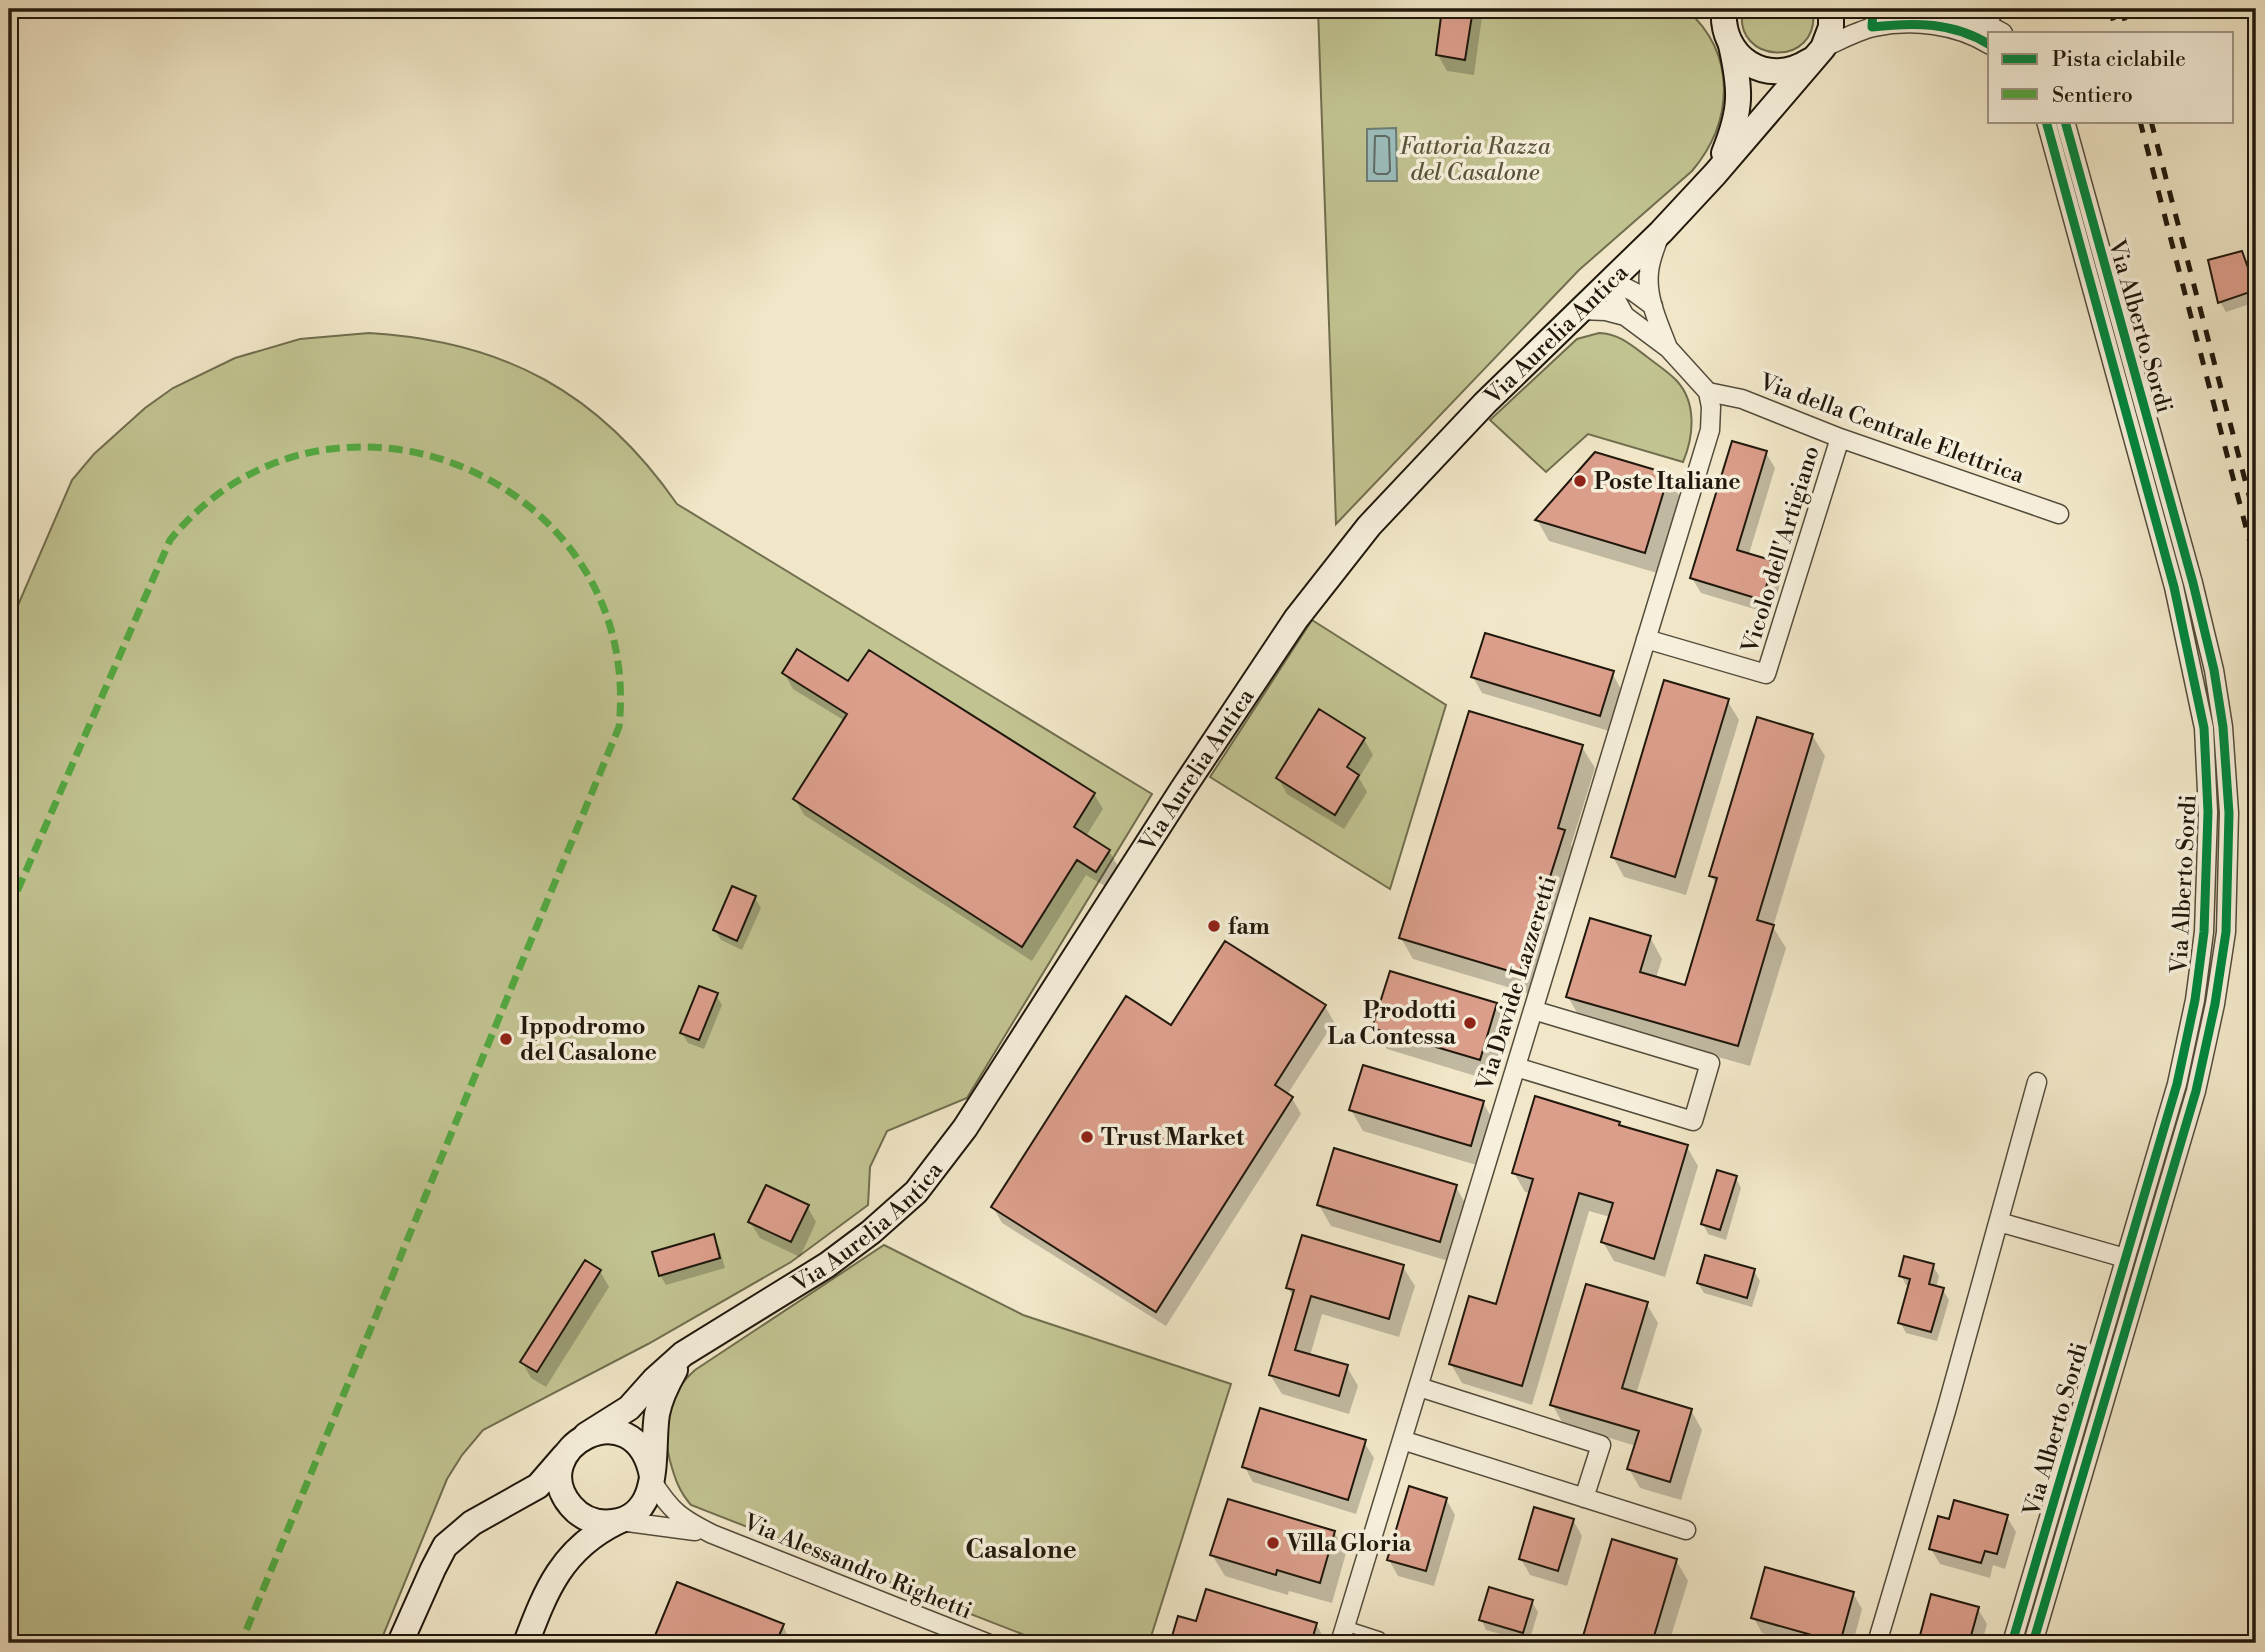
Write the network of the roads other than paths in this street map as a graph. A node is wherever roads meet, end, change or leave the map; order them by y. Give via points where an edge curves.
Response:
1 (1706, 9) edge
2 (1832, 9) edge
3 (1934, 9) edge
4 (2001, 9) edge
5 (1726, 27) edge
6 (1997, 29) edge
7 (1988, 44) edge
8 (1816, 54) junction
9 (2046, 122) edge
10 (2064, 122) edge
11 (1715, 174) junction
12 (1661, 232) junction
13 (1611, 280) junction
14 (1653, 306) junction
15 (1580, 310) junction
16 (1625, 316) junction
17 (1668, 348) junction
18 (1708, 392) junction
19 (1840, 438) junction
20 (2059, 514) dead end
21 (1646, 639) junction
22 (1533, 1010) junction
23 (1516, 1067) junction
24 (2037, 1082) dead end
25 (1999, 1222) junction
26 (2125, 1258) junction
27 (683, 1354) junction
28 (1419, 1387) junction
29 (586, 1435) junction
30 (1402, 1440) junction
31 (565, 1455) junction
32 (652, 1478) junction
33 (1584, 1498) junction
34 (620, 1521) junction
35 (1686, 1530) dead end
36 (712, 1534) junction
37 (1343, 1635) edge
38 (400, 1643) edge
39 (526, 1643) edge
40 (987, 1643) edge
41 (1378, 1643) edge
42 (1877, 1643) edge
43 (2012, 1643) edge
44 (2033, 1643) edge

1 - 5 street
2 - 8 street, Via Aurelia Antica via 1831,27
3 - 6 street via 1965,15
4 - 6 lane
5 - 8 street via 1748,63 1763,69 1787,71
5 - 11 street, Via Aurelia Antica via 1740,90 1734,127
7 - 8 street via 1963,31 1911,24 1872,27
8 - 11 street, Via Aurelia Antica
9 - 26 street, Via Alberto Sordi via 2174,587 2204,728 2208,812 2204,932 2194,1000 2177,1084
10 - 44 street, Via Alberto Sordi via 2214,670 2229,813 2225,932 2196,1091
11 - 12 street, Via Aurelia Antica
12 - 13 street, Via Aurelia Antica
12 - 14 street via 1649,269
13 - 14 street
13 - 15 street, Via Aurelia Antica
13 - 16 street
14 - 17 street
15 - 16 street
15 - 27 street, Via Aurelia Antica via 1369,526 1296,619 965,1128 916,1192 827,1265
16 - 17 street
17 - 18 street
18 - 19 street, Via della Centrale Elettrica via 1742,399
18 - 21 street, Via Davide Lazzeretti via 1710,430
19 - 20 street, Via della Centrale Elettrica
19 - 21 street, Vicolo dell'Artigiano via 1766,674
21 - 22 street, Via Davide Lazzeretti
22 - 23 street, Via Davide Lazzeretti
22 - 23 street via 1710,1063 1693,1121
23 - 28 street, Via Davide Lazzeretti
24 - 25 street
25 - 26 street
25 - 42 street
26 - 43 street, Via Alberto Sordi
27 - 29 street, Via Aurelia Antica via 629,1408
27 - 32 street via 660,1401
28 - 30 street, Via Davide Lazzeretti
28 - 33 street via 1601,1445
29 - 31 street, Via Aurelia Antica
29 - 32 street via 608,1431 630,1437 642,1447
30 - 33 street
30 - 37 street, Via Davide Lazzeretti
31 - 34 street via 560,1486 566,1500 589,1520
31 - 38 street, Via Aurelia Antica via 538,1486 472,1523 445,1546
32 - 34 street via 645,1502
32 - 36 street via 667,1505
33 - 35 street
34 - 36 street
34 - 39 street via 592,1537 567,1560 548,1589
36 - 40 street, Via Alessandro Righetti
37 - 41 lane via 1380,1637

